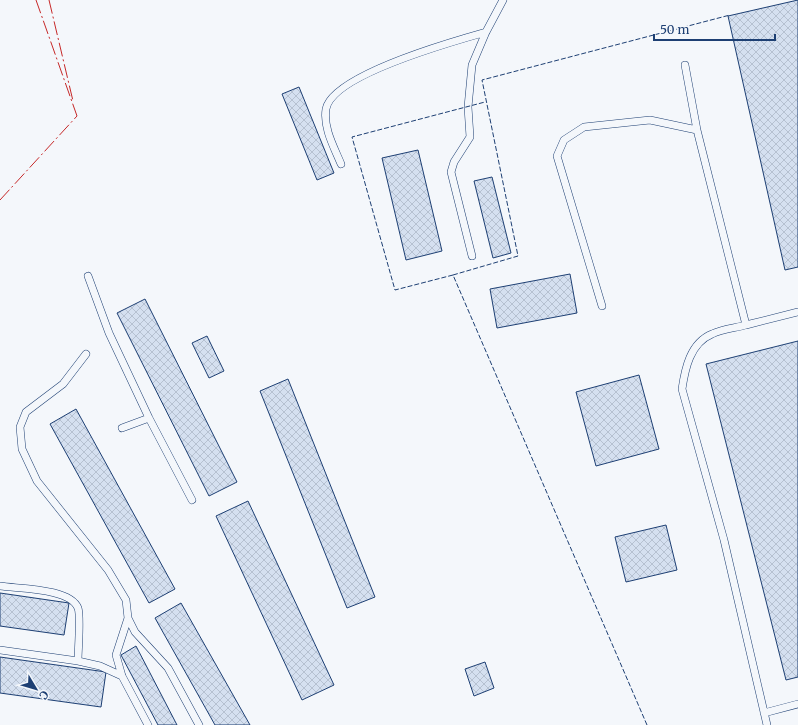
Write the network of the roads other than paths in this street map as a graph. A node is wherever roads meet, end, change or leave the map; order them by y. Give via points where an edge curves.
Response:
1 (503, 0) edge
2 (486, 32) junction
3 (684, 65) dead end
4 (697, 130) junction
5 (340, 164) dead end
6 (472, 256) dead end
7 (88, 276) dead end
8 (602, 306) dead end
9 (798, 312) edge
10 (746, 325) junction
11 (86, 354) dead end
12 (149, 418) junction
13 (122, 428) dead end
14 (192, 500) dead end
15 (0, 586) edge
16 (128, 618) junction
17 (0, 650) edge
18 (78, 661) junction
19 (122, 676) junction
20 (798, 704) edge
21 (764, 713) junction
22 (148, 725) edge
23 (199, 725) edge
24 (767, 725) edge

1 - 2 lane
2 - 5 lane via 414,54 351,82 335,94 326,107 326,124
2 - 6 lane via 472,64 468,107 470,137 454,162 451,172
3 - 4 lane
4 - 8 lane via 650,120 584,127 564,140 557,156
4 - 10 lane
7 - 12 lane via 109,333
9 - 10 lane
10 - 21 lane via 711,334 697,346 686,365 682,390 724,540
11 - 16 lane via 63,384 26,412 20,427 22,449 37,481 108,570 126,600
12 - 13 lane
12 - 14 lane
15 - 18 lane via 60,593 72,598 78,609
16 - 19 lane via 116,656
16 - 23 lane via 135,632 168,668
17 - 18 lane
18 - 19 lane via 100,666
19 - 22 lane
20 - 21 lane
21 - 24 lane

